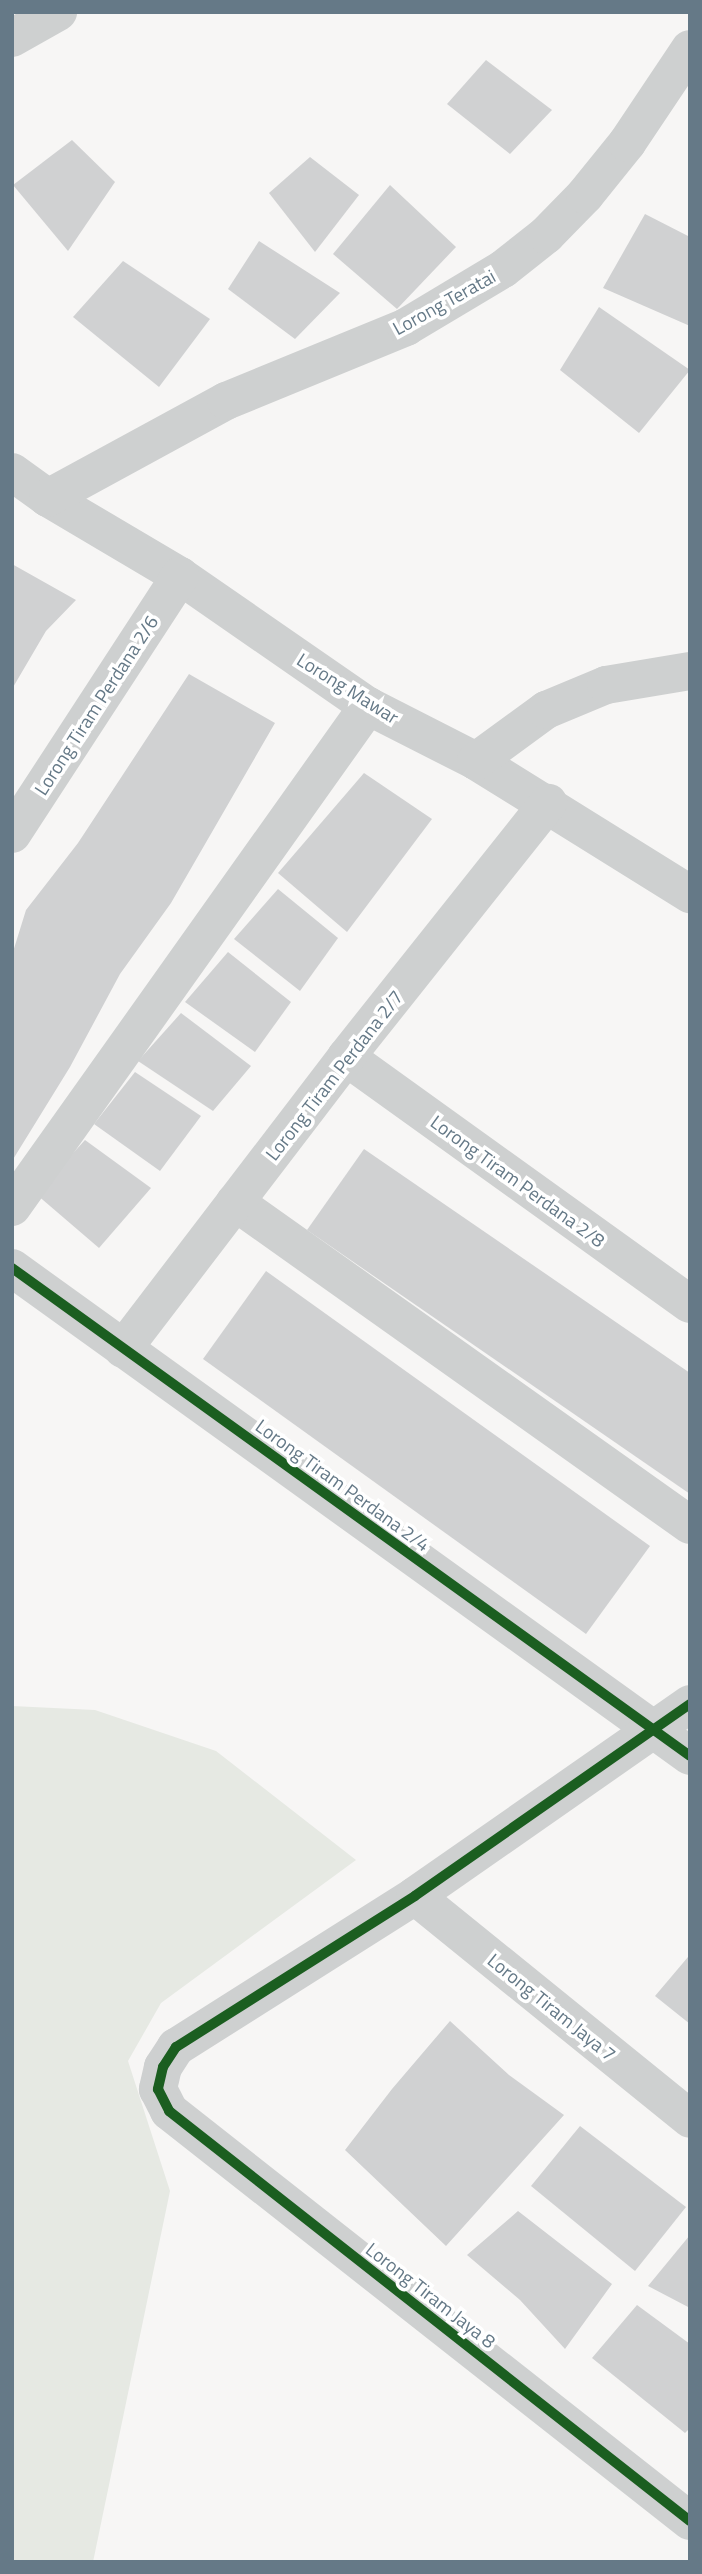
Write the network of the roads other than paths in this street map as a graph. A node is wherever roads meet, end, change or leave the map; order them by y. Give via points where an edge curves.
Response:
1 (58, 12) edge
2 (12, 38) edge
3 (690, 49) edge
4 (12, 472) edge
5 (48, 498) junction
6 (180, 576) junction
7 (690, 671) edge
8 (369, 706) junction
9 (476, 761) junction
10 (548, 803) junction
11 (12, 834) edge
12 (690, 894) edge
13 (346, 1058) junction
14 (235, 1202) junction
15 (12, 1207) edge
16 (12, 1268) edge
17 (690, 1304) edge
18 (123, 1349) junction
19 (690, 1525) edge
20 (690, 1704) edge
21 (654, 1728) junction
22 (690, 1756) edge
23 (415, 1896) junction
24 (690, 2119) edge
25 (690, 2521) edge

1 - 2 street
3 - 5 street, Lorong Teratai via 627,143 584,195 546,235 503,269 406,327 226,401
4 - 5 street, Lorong Mawar
5 - 6 street, Lorong Mawar
6 - 8 street, Lorong Mawar
6 - 11 street, Lorong Tiram Perdana 2/6
7 - 9 street via 606,685 546,710
8 - 9 street, Lorong Mawar
8 - 15 street
9 - 10 street, Lorong Mawar
10 - 12 street, Lorong Mawar
10 - 13 street, Lorong Tiram Perdana 2/7
13 - 14 street, Lorong Tiram Perdana 2/7
13 - 17 street, Lorong Tiram Perdana 2/8
14 - 18 street, Lorong Tiram Perdana 2/7
14 - 19 street
16 - 18 street, Lorong Tiram Perdana 2/4
18 - 21 street, Lorong Tiram Perdana 2/4
20 - 21 street
21 - 22 street, Lorong Tiram Perdana 2/4
21 - 23 street
23 - 24 street, Lorong Tiram Jaya 7
23 - 25 street, Lorong Tiram Jaya 8 via 176,2047 163,2067 158,2089 169,2111

